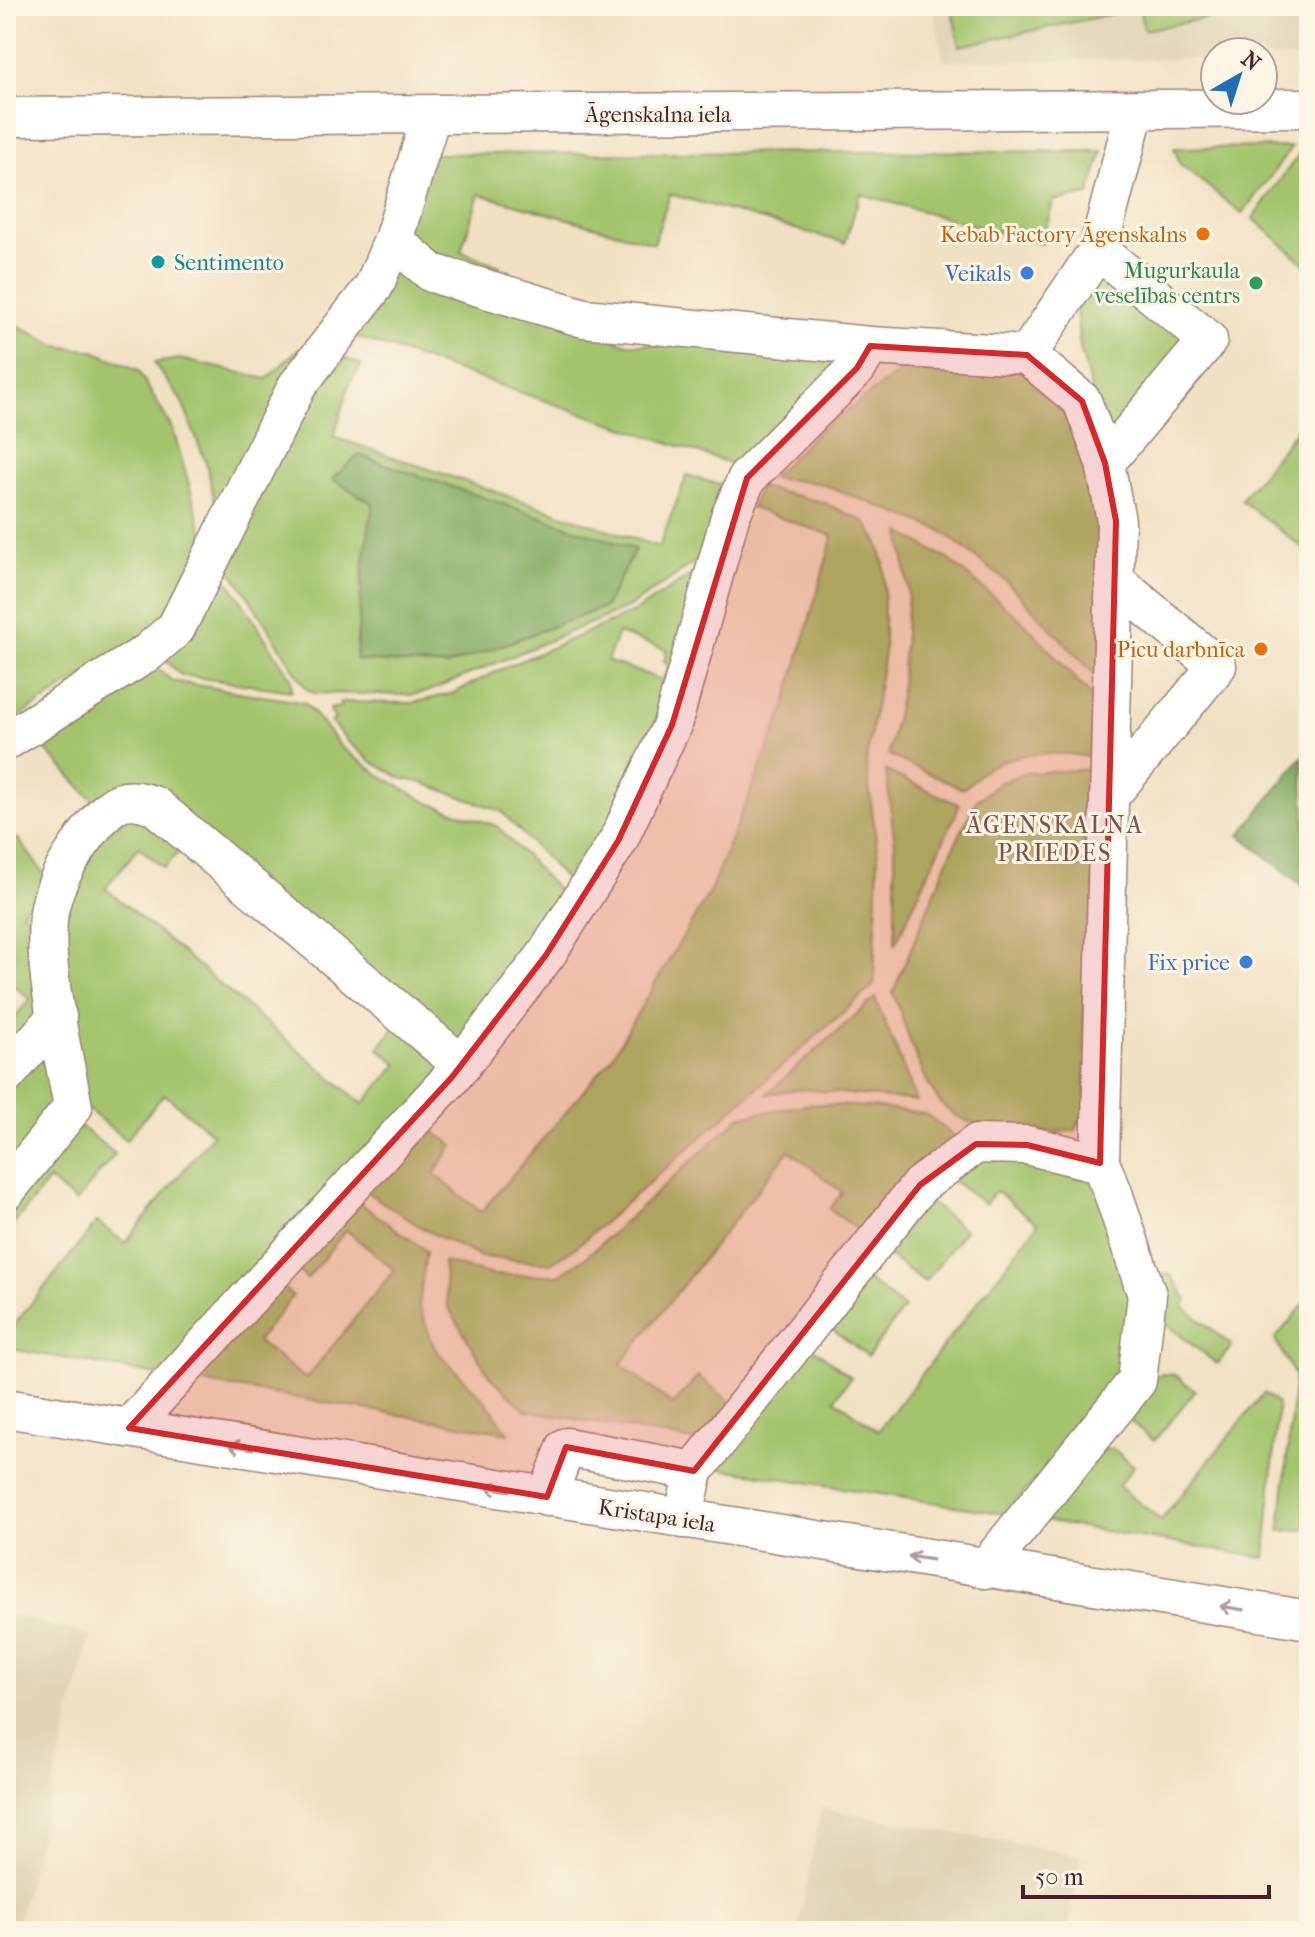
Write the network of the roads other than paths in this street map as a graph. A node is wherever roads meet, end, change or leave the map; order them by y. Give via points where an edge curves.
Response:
1 (1309, 108) edge
2 (1135, 110) junction
3 (431, 116) junction
4 (6, 117) edge
5 (393, 240) junction
6 (1098, 250) junction
7 (870, 346) junction
8 (1027, 355) junction
9 (1105, 463) junction
10 (1115, 581) junction
11 (6, 741) edge
12 (1109, 797) junction
13 (57, 1016) junction
14 (462, 1065) junction
15 (6, 1075) edge
16 (1100, 1163) junction
17 (6, 1191) edge
18 (6, 1408) edge
19 (129, 1428) junction
20 (694, 1471) junction
21 (547, 1497) junction
22 (683, 1519) junction
23 (985, 1569) junction
24 (1309, 1620) edge

1 - 2 street, Āgenskalna iela
2 - 3 street, Āgenskalna iela
2 - 6 street
3 - 4 street, Āgenskalna iela
3 - 5 street
5 - 7 street via 432,273 584,318
5 - 11 street via 374,286 297,386 176,628 147,653
6 - 8 street
6 - 9 street via 1208,340
7 - 8 street
7 - 14 street via 857,368 747,478 730,517 672,725 618,841 546,955
8 - 9 street via 1082,401
9 - 10 street via 1116,521
10 - 12 street
10 - 12 street via 1217,666
12 - 16 street
13 - 14 street via 48,935 58,884 74,851 98,821 123,800 136,798 155,806
13 - 15 street
13 - 17 street via 73,1107
14 - 19 street
16 - 20 street via 1027,1145 976,1144 920,1185
16 - 23 street via 1147,1295 1137,1381
18 - 19 street, Kristapa iela
21 -> 19 street, Kristapa iela
20 - 21 street via 566,1447
20 - 22 street
21 - 22 street, Kristapa iela
23 -> 22 street, Kristapa iela
24 -> 23 street, Kristapa iela

